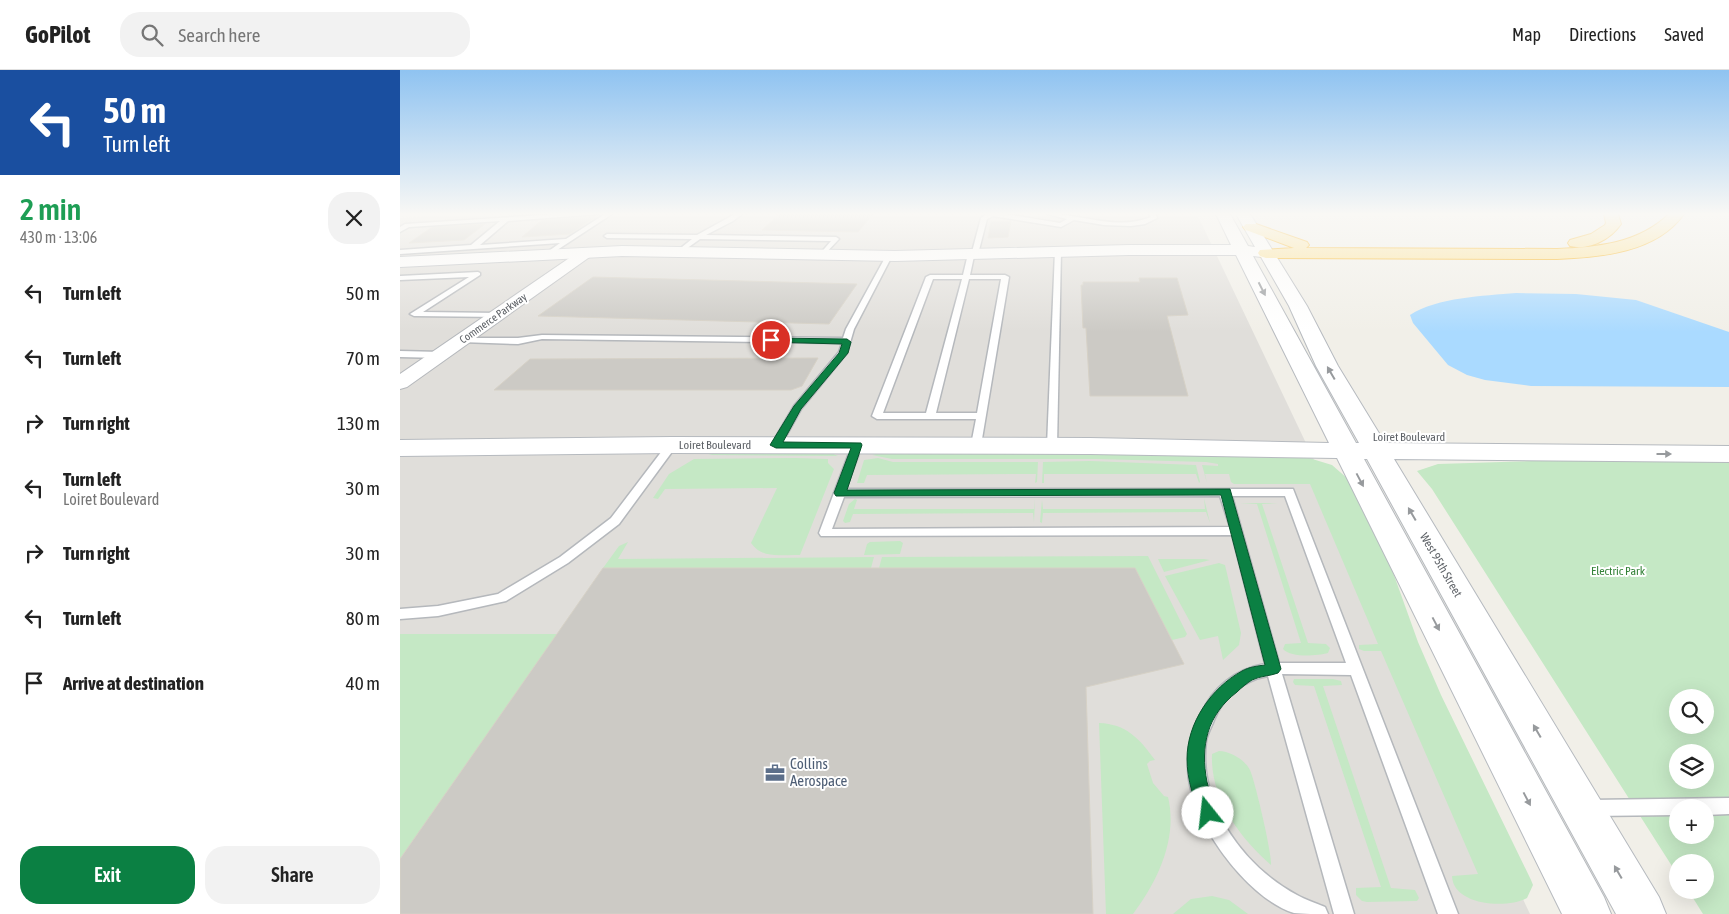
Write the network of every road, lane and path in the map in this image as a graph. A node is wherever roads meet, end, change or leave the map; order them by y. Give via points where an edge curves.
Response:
1 (444, 253) edge
2 (465, 253) edge
3 (571, 253) edge
4 (586, 253) edge
5 (745, 253) edge
6 (990, 253) edge
7 (1058, 253) edge
8 (1262, 253) edge
9 (1263, 253) edge
10 (1277, 253) edge
11 (1312, 253) edge
12 (548, 254) joint
13 (973, 254) junction
14 (822, 255) joint
15 (889, 256) junction
16 (458, 259) junction
17 (403, 262) edge
18 (966, 277) junction
19 (400, 278) edge
20 (498, 315) junction
21 (461, 340) junction
22 (847, 342) junction
23 (400, 354) edge
24 (441, 355) junction
25 (400, 383) edge
26 (930, 416) junction
27 (981, 416) junction
28 (1357, 444) junction
29 (672, 445) junction
30 (776, 445) junction
31 (857, 445) junction
32 (1723, 445) edge
33 (976, 446) junction
34 (1052, 446) junction
35 (400, 448) edge
36 (1226, 492) junction
37 (840, 493) junction
38 (1237, 531) junction
39 (400, 614) edge
40 (1355, 668) junction
41 (1273, 669) junction
42 (1729, 806) edge
43 (1581, 808) junction
44 (1318, 914) edge
45 (1344, 914) edge
46 (1448, 914) edge
47 (1587, 914) edge
48 (1642, 914) edge

1 - 17 lane
2 - 16 lane
3 - 12 street
4 - 20 street, Commerce Parkway
5 - 14 street
6 - 13 street
7 - 34 lane
8 -> 28 street, West 95th Street
28 -> 9 street, West 95th Street via 1327,366
10 - 11 highway via 1296,262
12 - 16 street
13 - 15 street
13 - 18 lane
14 - 15 street
15 - 22 lane via 850,329
16 - 17 street
18 - 26 lane
18 - 26 lane via 930,277 877,416
18 - 27 lane via 1005,277
19 - 20 lane via 478,274 414,314
20 - 21 street, Commerce Parkway
21 - 22 lane via 542,337
21 - 24 street, Commerce Parkway
22 - 30 lane via 843,353 797,408
23 - 24 lane
24 - 25 street, Commerce Parkway
26 - 27 lane
27 - 33 lane
28 - 32 street, Loiret Boulevard
28 - 34 street, Loiret Boulevard
43 -> 28 street, West 95th Street
28 -> 47 street, West 95th Street
29 - 30 street, Loiret Boulevard
29 - 35 street, Loiret Boulevard
29 - 39 lane via 615,521 564,560 501,598 438,611
30 - 31 street, Loiret Boulevard
31 - 33 street, Loiret Boulevard
31 - 37 lane
33 - 34 street, Loiret Boulevard
36 - 37 lane
36 - 38 lane
36 - 40 lane via 1288,492
37 - 38 lane via 825,533
38 - 41 lane
40 - 41 lane
40 - 46 lane
41 - 44 lane via 1248,675 1218,697 1198,736 1199,784 1208,813 1224,842 1247,869 1281,897
41 - 45 lane
42 - 43 lane
48 -> 43 street, West 95th Street

